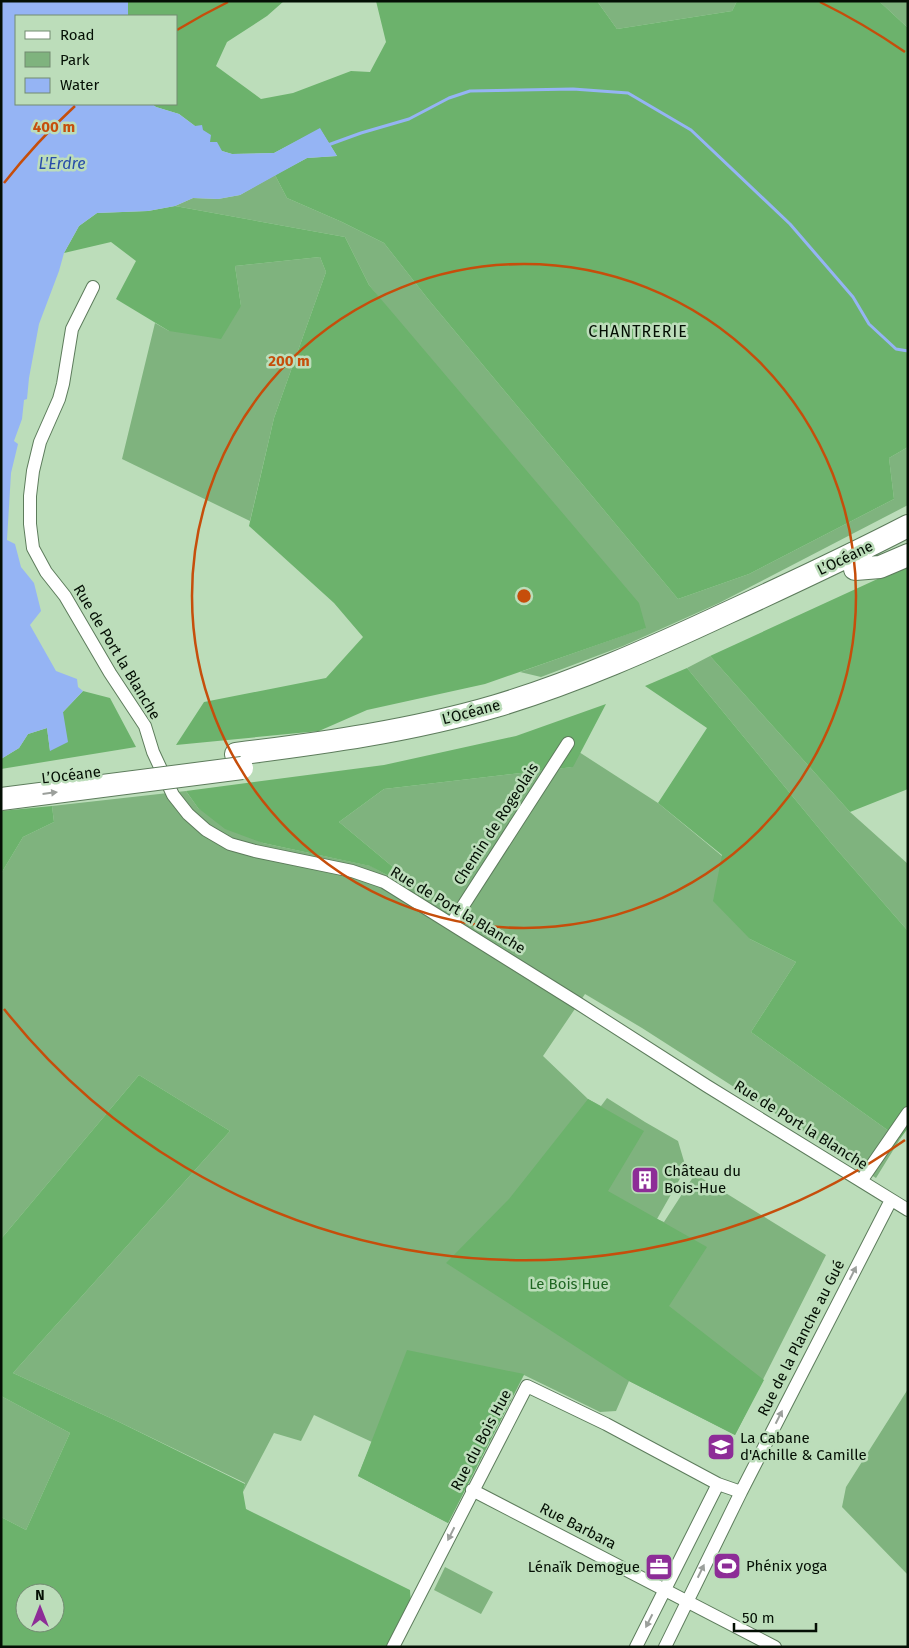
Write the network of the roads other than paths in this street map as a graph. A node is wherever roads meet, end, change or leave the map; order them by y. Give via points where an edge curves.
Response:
1 (93, 287) dead end
2 (908, 526) edge
3 (908, 542) edge
4 (908, 555) edge
5 (856, 569) junction
6 (568, 743) dead end
7 (239, 761) junction
8 (1, 783) edge
9 (1, 799) edge
10 (452, 923) junction
11 (908, 1113) edge
12 (861, 1181) junction
13 (891, 1200) junction
14 (908, 1210) edge
15 (718, 1484) junction
16 (472, 1490) junction
17 (741, 1492) junction
18 (665, 1590) junction
19 (686, 1602) junction
20 (393, 1647) edge
21 (636, 1647) edge
22 (665, 1647) edge
23 (776, 1647) edge

1 - 10 street, Rue de Port la Blanche via 72,329 61,392 40,442 33,471 30,496 33,548 46,572 65,596 145,726 173,795 200,825 230,844 352,871 384,882
2 - 7 highway, L’Océane via 645,650 526,696 461,715
3 - 5 highway, L’Océane
4 - 5 highway via 880,567
5 - 7 highway, L’Océane via 635,670 517,714 416,740 312,758
6 - 10 street, Chemin de Rogeolais
7 - 8 highway, L’Océane
9 -> 7 highway, L’Océane, bridge
10 - 12 street, Rue de Port la Blanche
11 - 12 street
12 - 13 street, Rue de Port la Blanche
13 - 14 street, Rue de Port la Blanche
17 -> 13 street, Rue de la Planche au Gué
15 - 16 street, Rue du Bois Hue via 527,1386
15 - 17 street
15 - 18 street
16 - 18 street, Rue Barbara
16 -> 20 street, Rue du Bois Hue
19 -> 17 street, Rue de la Planche au Gué
18 - 19 street, Rue Barbara
18 -> 21 street
19 - 22 street, Rue de la Planche au Gué
19 - 23 street, Rue Barbara

